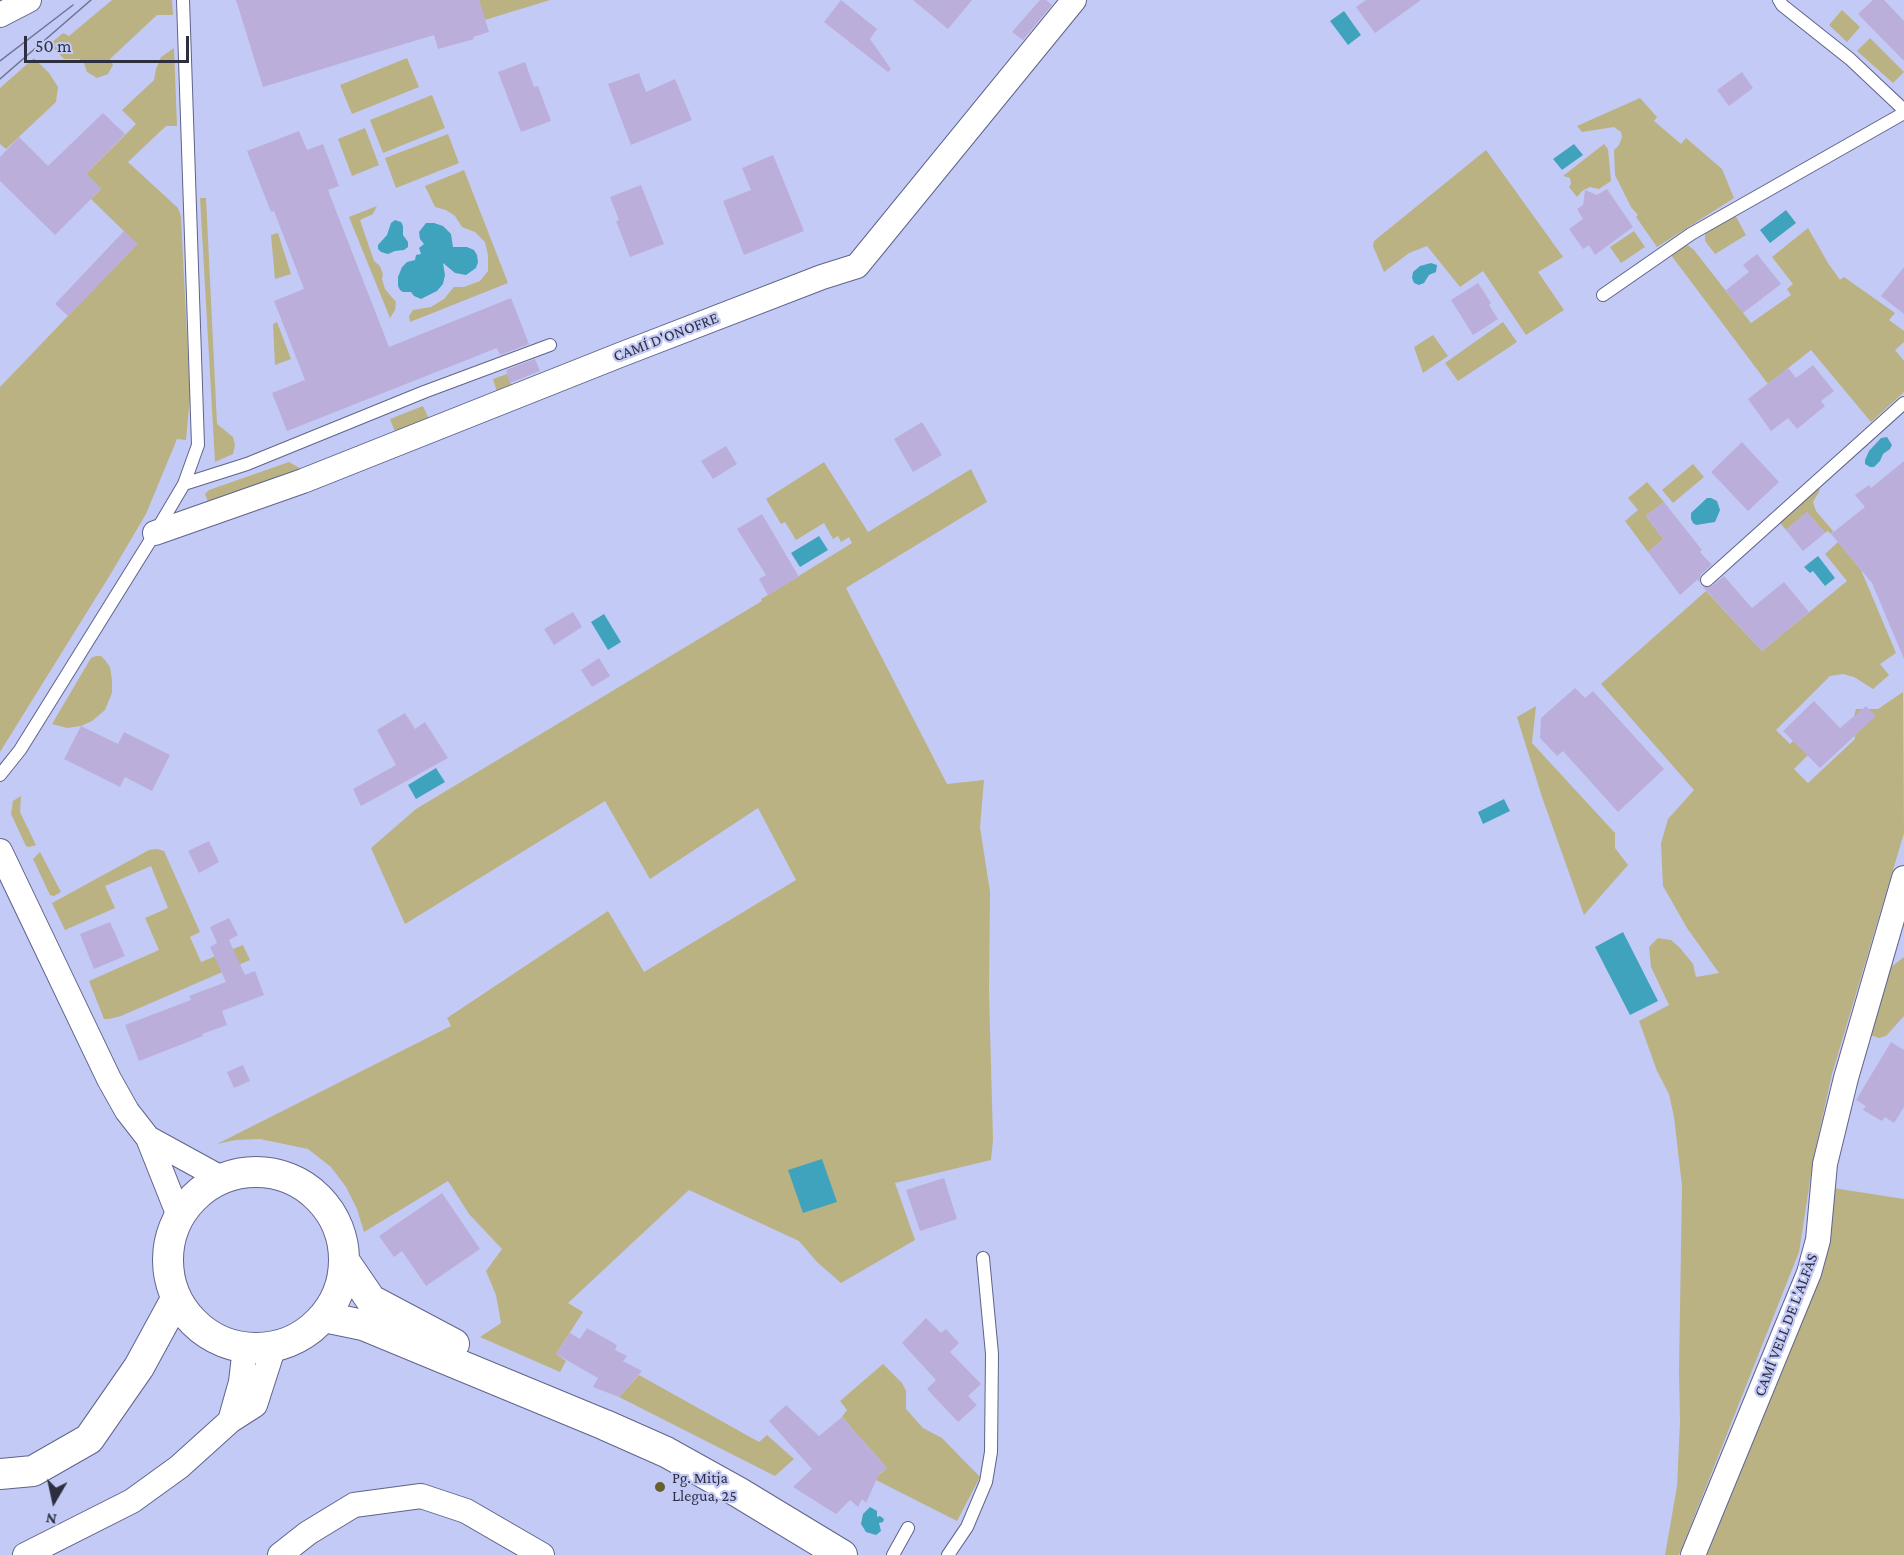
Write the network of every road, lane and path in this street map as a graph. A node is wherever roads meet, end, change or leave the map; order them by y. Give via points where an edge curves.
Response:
1 (28, 0) edge
2 (183, 0) edge
3 (1074, 0) edge
4 (1779, 0) edge
5 (0, 15) edge
6 (1904, 112) edge
7 (1603, 295) dead end
8 (550, 345) dead end
9 (1904, 403) edge
10 (184, 484) junction
11 (155, 533) junction
12 (1707, 580) dead end
13 (0, 775) edge
14 (0, 850) edge
15 (1904, 878) edge
16 (148, 1138) junction
17 (221, 1178) junction
18 (179, 1216) junction
19 (983, 1258) dead end
20 (345, 1262) junction
21 (185, 1311) junction
22 (324, 1317) junction
23 (259, 1347) junction
24 (605, 1425) junction
25 (0, 1474) edge
26 (908, 1528) dead end
27 (25, 1555) edge
28 (280, 1555) edge
29 (542, 1555) edge
30 (842, 1555) edge
31 (892, 1555) edge
32 (948, 1555) edge
33 (1693, 1555) edge

1 - 5 street
2 - 10 lane via 198,445
3 - 11 street, CAMÍ D'ONOFRE via 857,266 303,481
4 - 6 lane via 1850,59
6 - 7 lane via 1691,234
8 - 10 lane via 247,464
9 - 12 lane
10 - 11 lane
11 - 13 lane via 20,750
14 - 16 street via 109,1079
15 - 33 street, CAMÍ VELL DE L'ALFÀS via 1825,1164 1818,1240 1809,1273
16 - 17 street
16 - 18 street
17 - 18 street via 197,1194
17 - 20 street via 249,1172 269,1173 305,1186 327,1207 336,1224
18 - 21 street via 169,1243 168,1272
19 - 32 lane via 993,1354 991,1452 986,1482 966,1527
20 - 22 street via 340,1290
20 - 24 street via 371,1300
21 - 23 street via 217,1339
21 - 25 street via 139,1367 89,1439 33,1471
22 - 23 street via 301,1335
22 - 24 street via 363,1325
23 - 27 street via 241,1382 230,1420 179,1467 132,1501
24 - 30 street via 687,1463
26 - 31 lane
28 - 29 street via 354,1504 421,1496 466,1511

